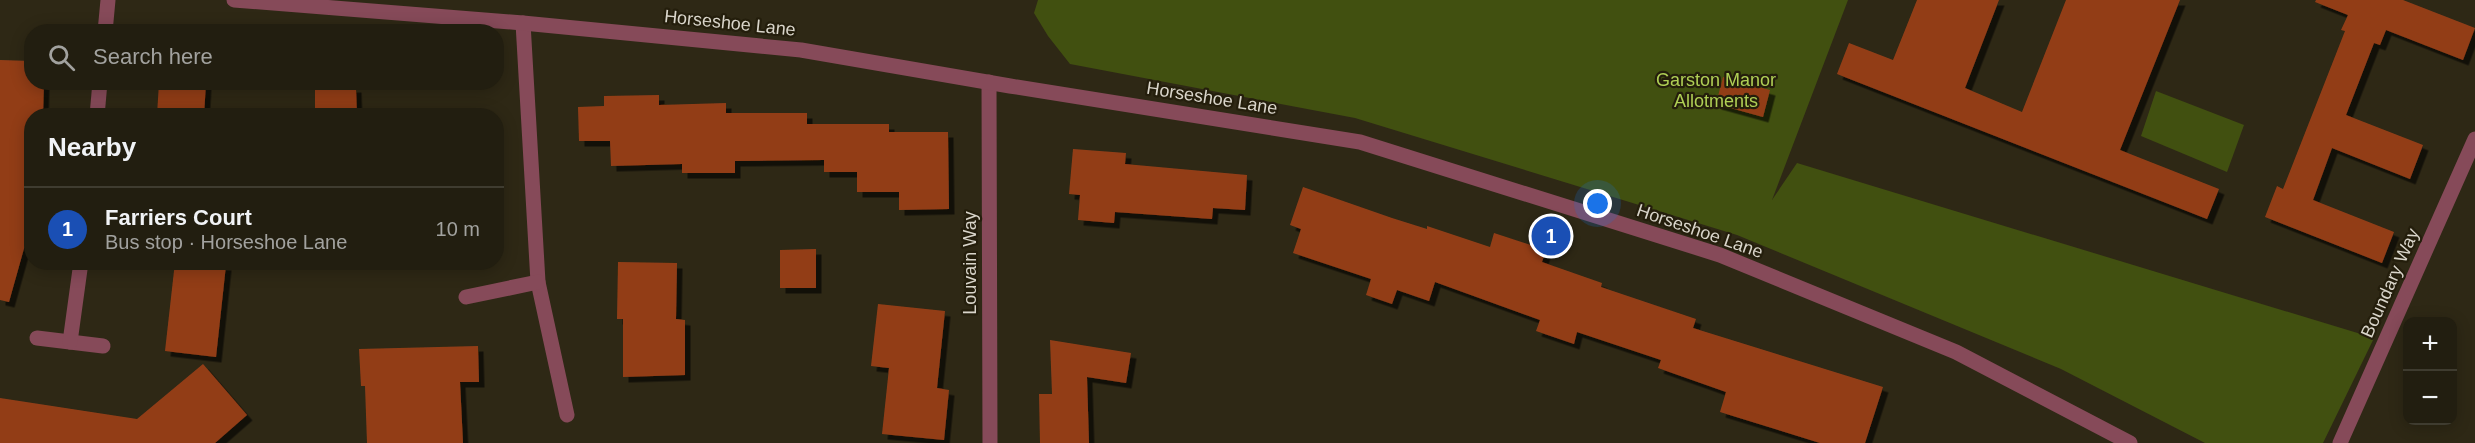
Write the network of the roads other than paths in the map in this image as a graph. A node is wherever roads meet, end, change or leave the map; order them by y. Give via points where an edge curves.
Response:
1 (108, 0) edge
2 (234, 0) edge
3 (523, 23) junction
4 (106, 24) edge
5 (989, 82) junction
6 (99, 90) edge
7 (98, 108) edge
8 (2475, 139) edge
9 (80, 270) edge
10 (538, 282) junction
11 (466, 297) dead end
12 (37, 338) dead end
13 (70, 342) junction
14 (103, 346) dead end
15 (567, 415) dead end
16 (2124, 442) edge
17 (990, 443) edge
18 (2340, 443) edge

1 - 4 street
2 - 3 street, Horseshoe Lane
3 - 5 street, Horseshoe Lane via 801,50
3 - 10 street
5 - 16 street, Horseshoe Lane via 1360,142 1708,251 1956,352
5 - 17 street, Louvain Way
6 - 7 street
8 - 18 street, Boundary Way
9 - 13 street
10 - 11 street
10 - 15 street
12 - 13 street
13 - 14 street

